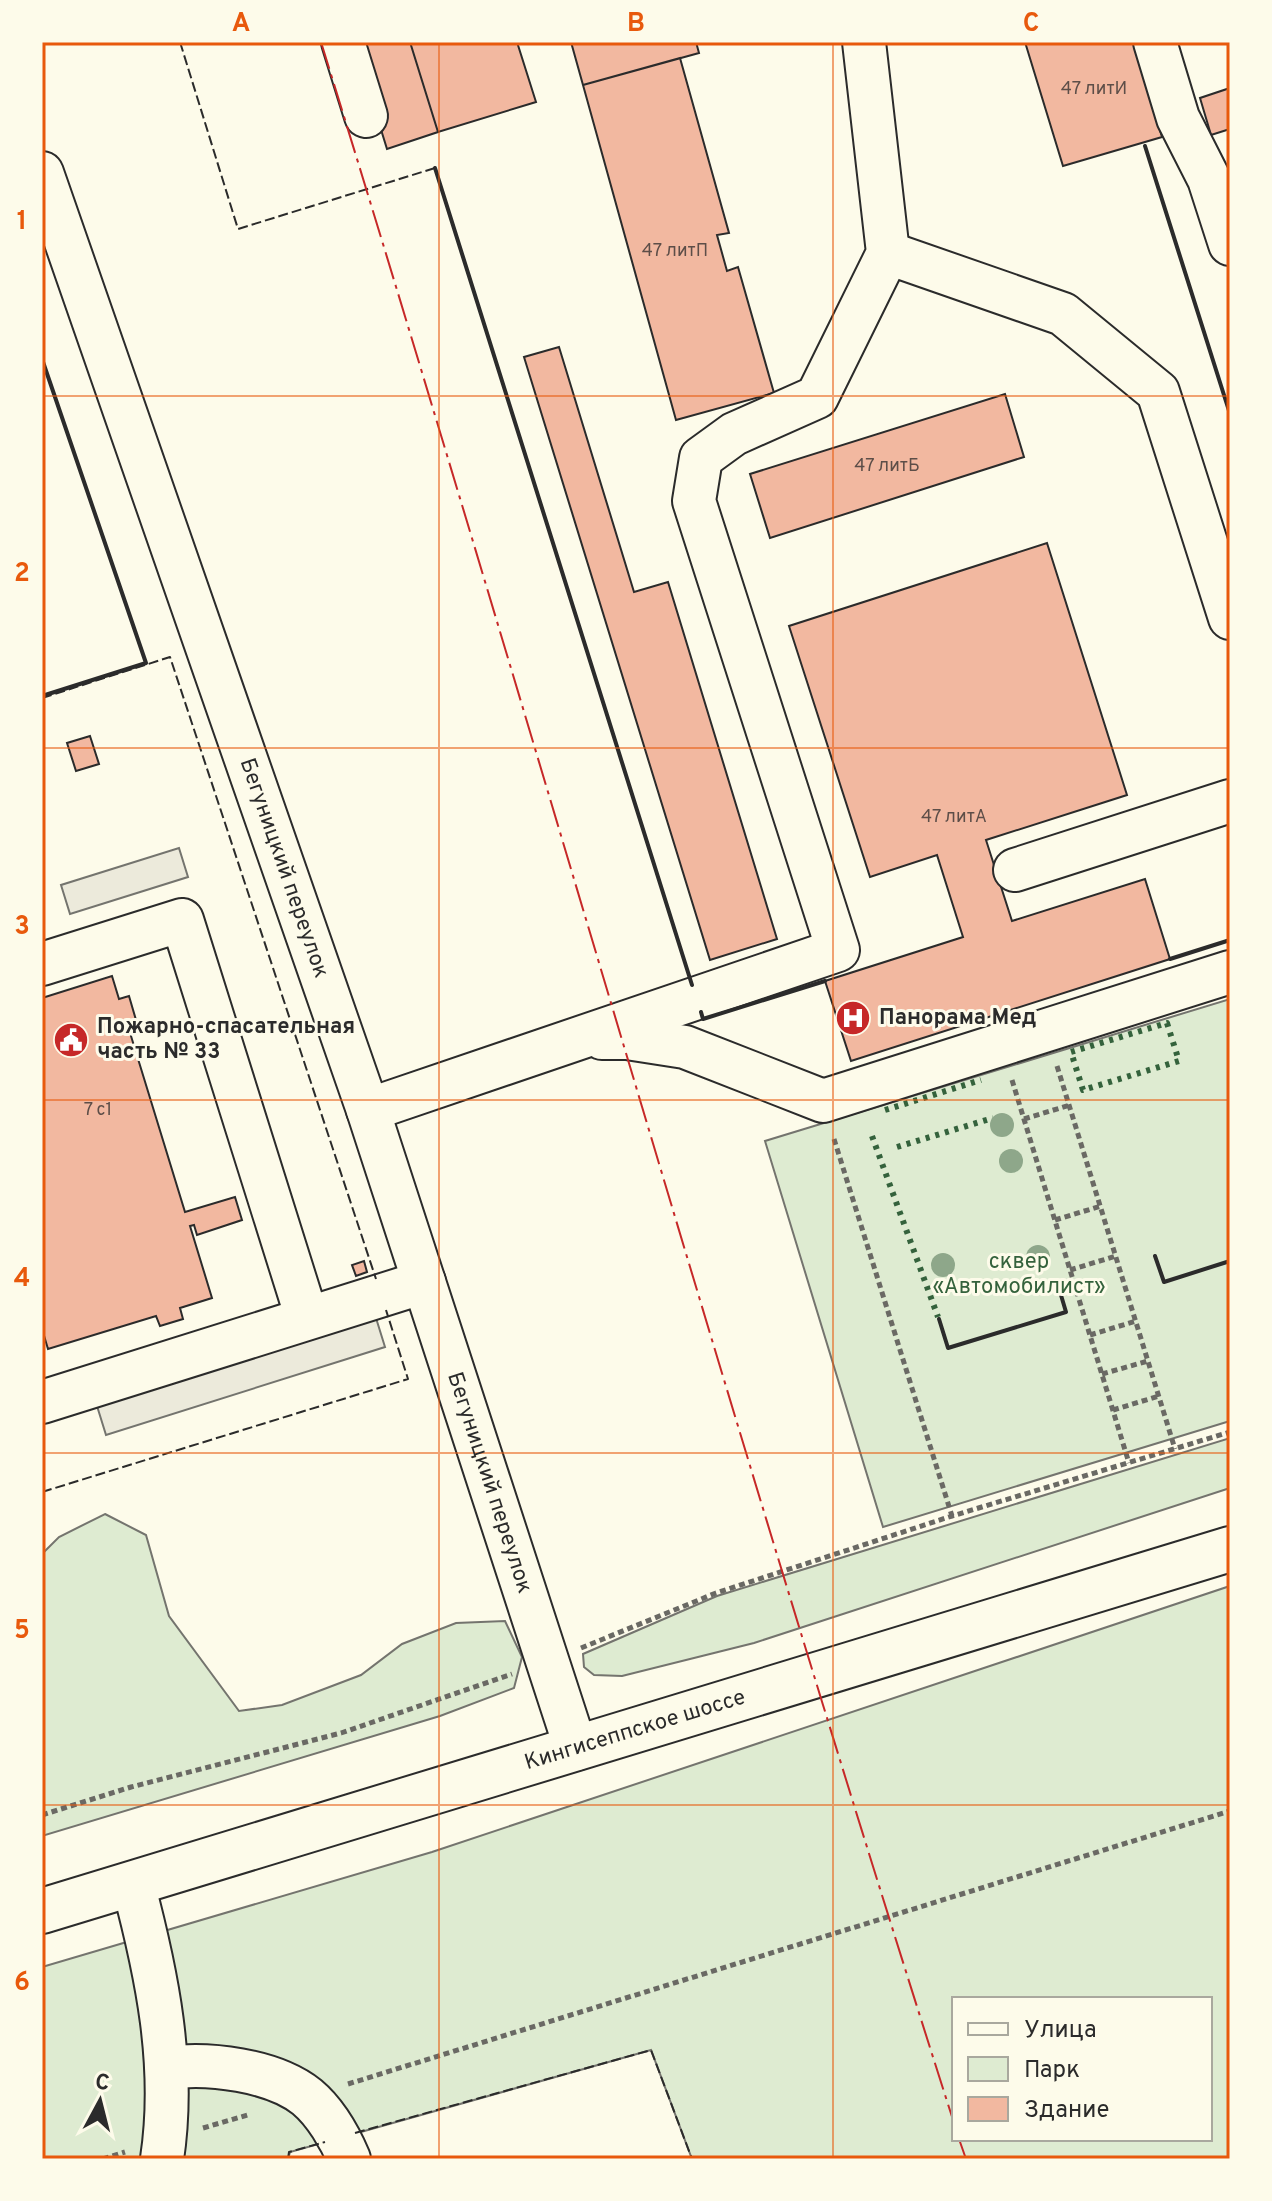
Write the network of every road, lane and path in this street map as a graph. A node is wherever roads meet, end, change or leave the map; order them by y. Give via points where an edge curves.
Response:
1 (343, 42) edge
2 (864, 42) edge
3 (1155, 42) edge
4 (366, 116) dead end
5 (42, 173) edge
6 (1230, 244) edge
7 (888, 253) junction
8 (1230, 618) edge
9 (1230, 801) edge
10 (1015, 870) dead end
11 (42, 964) edge
12 (1230, 972) edge
13 (1047, 1030) junction
14 (576, 1039) junction
15 (1001, 1044) junction
16 (823, 1101) junction
17 (1070, 1105) junction
18 (368, 1110) junction
19 (1024, 1119) junction
20 (1101, 1206) junction
21 (1055, 1220) junction
22 (1116, 1256) junction
23 (1070, 1270) junction
24 (424, 1282) junction
25 (307, 1318) junction
26 (1136, 1321) junction
27 (1090, 1335) junction
28 (1148, 1361) junction
29 (1102, 1374) junction
30 (1159, 1396) junction
31 (42, 1402) edge
32 (1113, 1410) junction
33 (1230, 1432) edge
34 (1175, 1449) junction
35 (1129, 1463) junction
36 (952, 1516) junction
37 (1230, 1549) edge
38 (577, 1650) dead end
39 (515, 1673) dead end
40 (576, 1749) junction
41 (1230, 1811) edge
42 (42, 1815) edge
43 (133, 1884) junction
44 (42, 1911) edge
45 (167, 2068) junction
46 (307, 2097) junction
47 (164, 2150) edge
48 (103, 2159) edge
49 (349, 2159) edge

1 - 4 street
2 - 7 street
3 - 6 street via 1178,118 1209,179
5 - 18 street, Бегуницкий переулок
7 - 8 street via 1063,314 1158,392
7 - 14 street via 817,397 734,434 701,458 694,501 838,950
9 - 10 street
11 - 25 street via 182,920
12 - 13 street
13 - 15 street
13 - 17 path
14 - 16 street via 627,1038 685,1047
14 - 18 street
15 - 16 street
15 - 19 path
16 - 36 path
17 - 19 path
17 - 20 path
18 - 24 street, Бегуницкий переулок
19 - 21 path
20 - 21 path
20 - 22 path
21 - 23 path
22 - 23 path
22 - 26 path
23 - 27 path
24 - 25 street
24 - 40 street, Бегуницкий переулок
25 - 31 street
26 - 27 path
26 - 28 path
27 - 29 path
28 - 29 path
28 - 30 path
29 - 32 path
30 - 32 path
30 - 34 path
32 - 35 path
33 - 34 path
34 - 35 path
35 - 36 path
36 - 38 path via 716,1593
37 - 40 main road, Кингисеппское шоссе
39 - 42 path via 341,1733
40 - 43 main road, Кингисеппское шоссе
41 - 46 path
43 - 44 main road, Кингисеппское шоссе
43 - 45 street via 154,1963
45 - 46 street via 227,2068 270,2079
45 - 47 street
46 - 47 path
46 - 49 street via 340,2138
47 - 48 path

